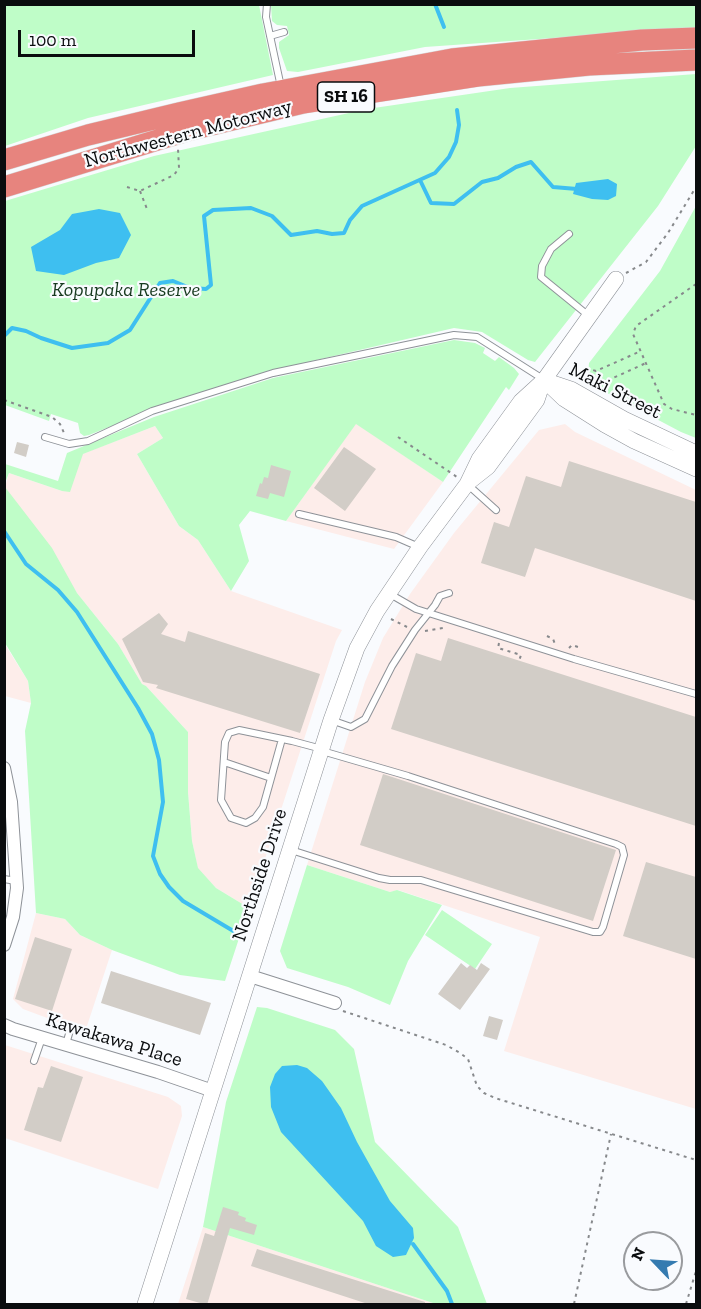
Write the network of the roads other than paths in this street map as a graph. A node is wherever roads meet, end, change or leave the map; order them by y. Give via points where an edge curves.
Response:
1 (267, 4) edge
2 (284, 32) dead end
3 (270, 36) junction
4 (696, 38) edge
5 (696, 60) edge
6 (281, 91) junction
7 (4, 160) edge
8 (4, 187) edge
9 (569, 234) dead end
10 (616, 279) road end
11 (589, 315) junction
12 (544, 380) junction
13 (45, 437) dead end
14 (696, 453) edge
15 (696, 468) edge
16 (467, 484) junction
17 (496, 510) dead end
18 (299, 514) dead end
19 (420, 547) junction
20 (449, 592) dead end
21 (388, 593) junction
22 (428, 613) junction
23 (696, 694) edge
24 (332, 720) junction
25 (282, 739) junction
26 (322, 750) junction
27 (224, 762) junction
28 (4, 768) edge
29 (271, 778) junction
30 (7, 791) edge
31 (291, 850) junction
32 (10, 880) edge
33 (4, 945) edge
34 (250, 976) junction
35 (335, 1003) road end
36 (4, 1025) edge
37 (71, 1027) dead end
38 (42, 1038) junction
39 (66, 1045) junction
40 (34, 1060) dead end
41 (213, 1091) junction
42 (145, 1305) edge

1 - 3 lane
2 - 3 lane
3 - 6 lane
4 - 6 highway, Northwestern Motorway / SH 16 via 452,59
5 - 8 highway, Northwestern Motorway / SH 16 via 478,76 303,103 175,135
6 - 7 highway, Northwestern Motorway / SH 16 via 100,132
9 - 11 lane via 551,249 541,277
10 - 11 street, Northside Drive
11 - 12 street, Northside Drive
12 - 13 lane via 477,337 453,335 273,373 152,411 88,441 69,444
12 - 14 street, Maki Street via 571,389
12 - 15 street, Maki Street via 573,406 605,425
12 - 16 street, Northside Drive via 521,401 479,459
16 - 17 lane
16 - 19 street, Northside Drive
18 - 19 lane via 396,537
19 - 21 street, Northside Drive
20 - 22 lane via 440,596
21 - 22 lane
21 - 24 street, Northside Drive via 357,648
22 - 23 lane
22 - 24 lane via 392,666 365,719 351,727
24 - 26 street, Northside Drive
25 - 26 lane
25 - 27 lane via 239,730 229,733
25 - 29 lane
26 - 31 street, Northside Drive
26 - 31 lane via 616,844 624,855 603,927 600,932 593,932 421,880 379,878
27 - 29 lane
27 - 29 lane via 221,800 231,818 246,823 255,818 263,807
28 - 30 street
30 - 32 street
31 - 34 street, Northside Drive
32 - 33 street via 15,909
34 - 35 street
34 - 41 street, Northside Drive
36 - 38 street, Kawakawa Place
37 - 39 lane
38 - 39 street, Kawakawa Place
38 - 40 lane
39 - 41 street, Kawakawa Place
41 - 42 street, Northside Drive

